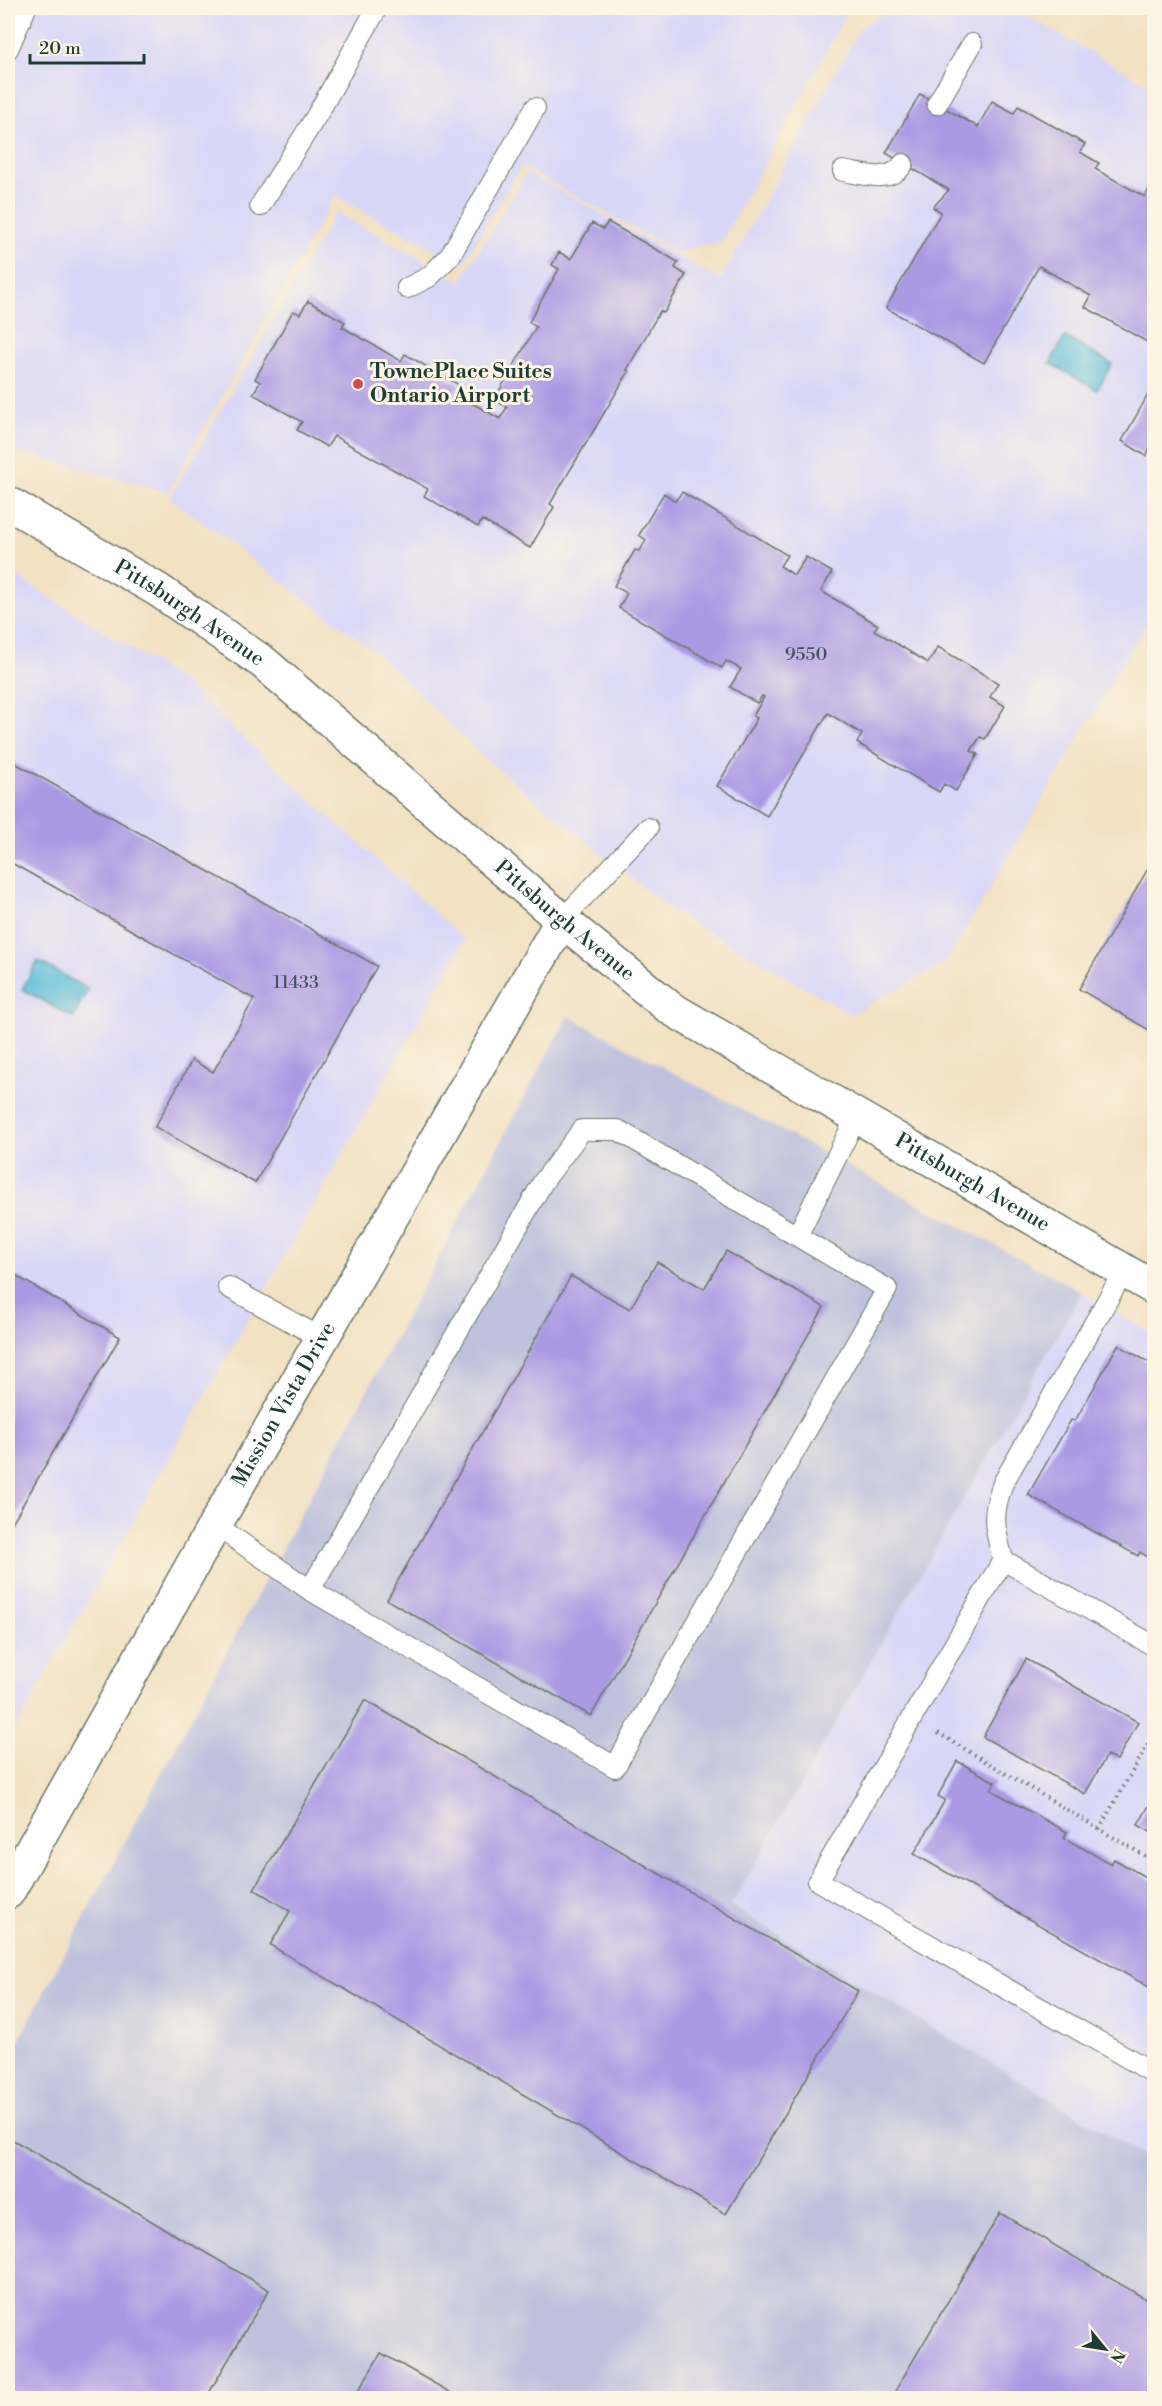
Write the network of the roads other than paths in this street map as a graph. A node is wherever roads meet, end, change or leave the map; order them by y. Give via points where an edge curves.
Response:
1 (26, 8) edge
2 (376, 8) edge
3 (972, 44) dead end
4 (8, 49) edge
5 (938, 104) dead end
6 (535, 108) dead end
7 (903, 164) dead end
8 (843, 171) dead end
9 (260, 206) dead end
10 (407, 288) dead end
11 (8, 503) edge
12 (648, 828) dead end
13 (562, 920) junction
14 (857, 1116) junction
15 (797, 1236) junction
16 (1124, 1271) junction
17 (228, 1287) dead end
18 (1155, 1288) edge
19 (323, 1339) junction
20 (214, 1525) junction
21 (1003, 1560) junction
22 (310, 1590) junction
23 (1155, 1646) edge
24 (8, 1892) edge
25 (1155, 2073) edge

1 - 4 lane
2 - 9 lane
3 - 5 lane
6 - 10 lane via 450,256 429,278
7 - 8 lane via 884,177
11 - 13 street, Pittsburgh Avenue via 158,590 264,663
12 - 13 lane
13 - 14 street, Pittsburgh Avenue via 670,1008
13 - 19 street, Mission Vista Drive
14 - 15 lane
14 - 16 street, Pittsburgh Avenue
15 - 22 lane via 618,1131 582,1130 543,1182
15 - 22 lane via 887,1289 615,1767
16 - 18 street, Pittsburgh Avenue
16 - 21 lane via 1004,1483 995,1507
17 - 19 lane
19 - 20 street, Mission Vista Drive
20 - 22 lane
20 - 24 street, Mission Vista Drive
21 - 23 lane
21 - 25 lane via 818,1881

